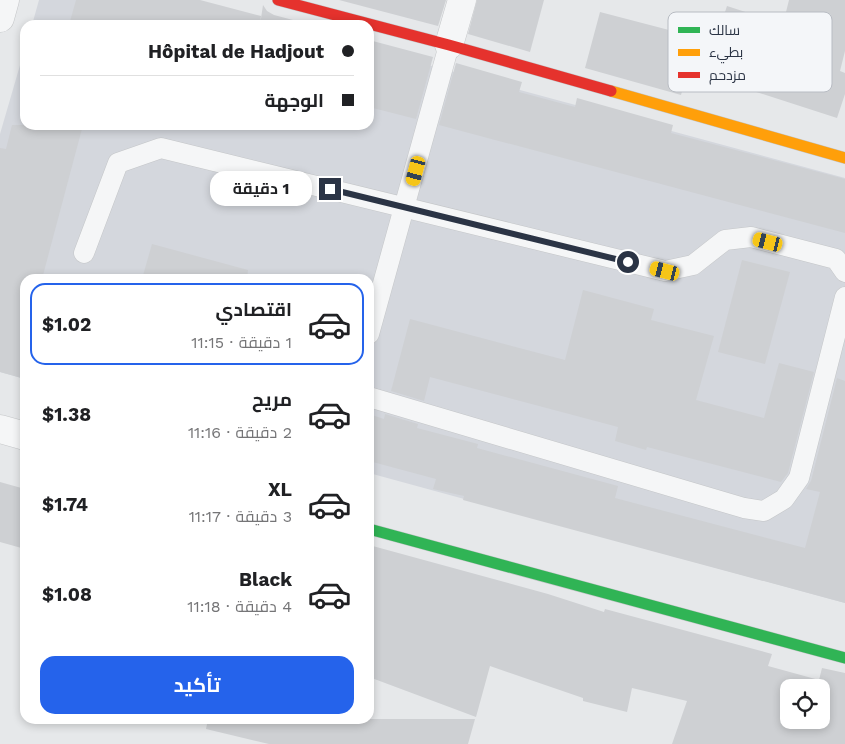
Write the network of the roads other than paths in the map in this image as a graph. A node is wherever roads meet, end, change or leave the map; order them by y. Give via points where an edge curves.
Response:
1 (5, 0) edge
2 (278, 0) edge
3 (462, 0) edge
4 (0, 18) edge
5 (354, 20) edge
6 (374, 25) edge
7 (449, 45) junction
8 (845, 158) edge
9 (406, 207) junction
10 (84, 254) dead end
11 (845, 272) edge
12 (845, 297) edge
13 (374, 317) edge
14 (374, 398) edge
15 (0, 429) edge
16 (20, 435) edge
17 (374, 530) edge
18 (845, 658) edge

1 - 4 street
2 - 5 street
3 - 7 street
6 - 7 street
7 - 8 street
7 - 9 lane
9 - 10 lane via 161,148 118,163
9 - 11 lane via 665,271 693,265 725,240 750,237 836,259
9 - 13 lane
12 - 14 lane via 799,478 784,498 764,511 744,508
15 - 16 street
17 - 18 street

